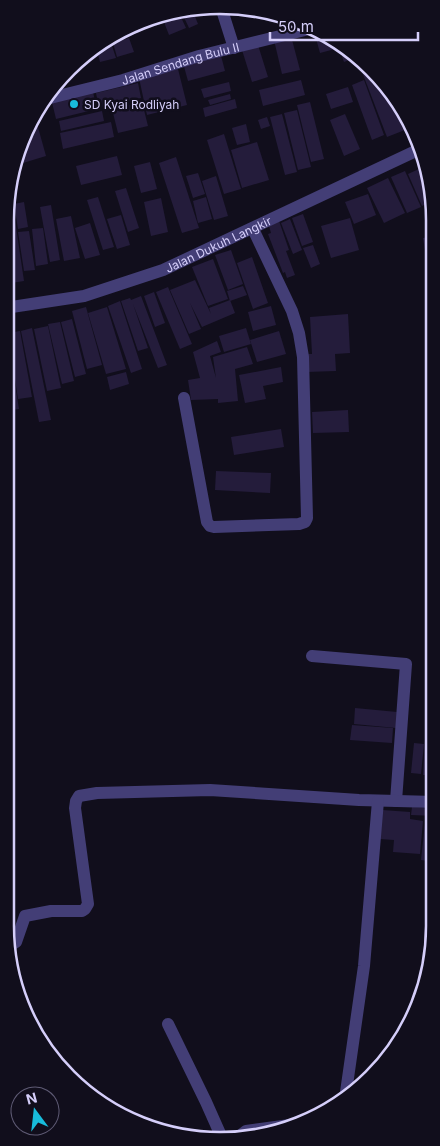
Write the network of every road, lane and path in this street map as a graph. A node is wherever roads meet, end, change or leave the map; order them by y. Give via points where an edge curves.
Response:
1 (223, 14) edge
2 (302, 31) edge
3 (234, 48) junction
4 (54, 97) edge
5 (414, 152) edge
6 (253, 229) junction
7 (14, 307) edge
8 (184, 398) dead end
9 (312, 656) dead end
10 (378, 801) junction
11 (396, 801) junction
12 (426, 802) edge
13 (15, 943) edge
14 (168, 1024) dead end
15 (346, 1090) edge
16 (219, 1132) edge

1 - 3 street
2 - 3 street, Jalan Sendang Bulu II
3 - 4 street, Jalan Sendang Bulu II
5 - 6 street, Jalan Dukuh Langkir
6 - 7 street, Jalan Dukuh Langkir via 163,270 84,296
6 - 8 street via 299,333 303,357 308,518 305,522 210,526
9 - 11 street via 406,664
10 - 11 street
10 - 13 street via 210,790 80,796 75,808 88,904 86,909 25,916
10 - 15 street via 364,966
11 - 12 street
14 - 16 street

